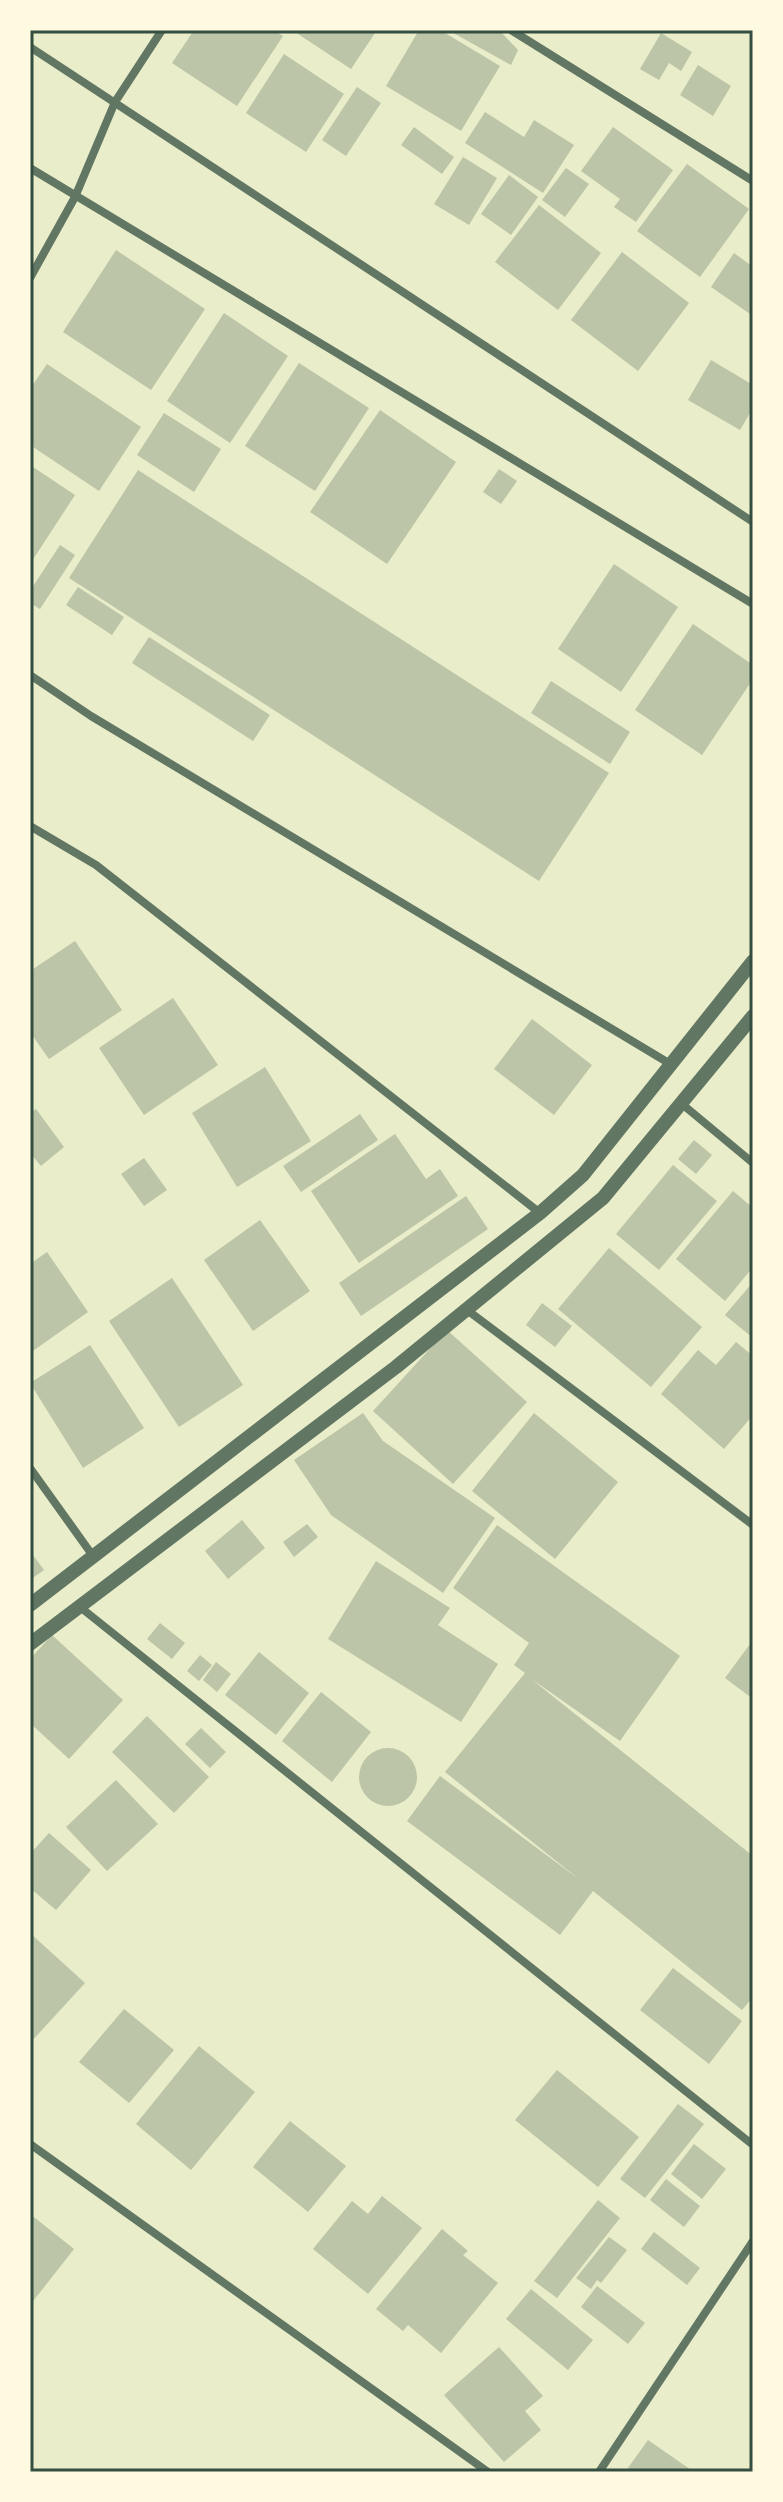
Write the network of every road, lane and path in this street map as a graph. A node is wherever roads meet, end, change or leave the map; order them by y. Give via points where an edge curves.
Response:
1 (162, 30) edge
2 (511, 30) edge
3 (30, 47) edge
4 (115, 102) junction
5 (30, 168) edge
6 (753, 181) edge
7 (75, 197) junction
8 (30, 278) edge
9 (753, 522) edge
10 (753, 604) edge
11 (30, 675) edge
12 (30, 826) edge
13 (753, 961) edge
14 (753, 1016) edge
15 (672, 1065) junction
16 (682, 1104) junction
17 (753, 1163) edge
18 (540, 1213) junction
19 (467, 1310) junction
20 (30, 1468) edge
21 (753, 1525) edge
22 (93, 1556) junction
23 (30, 1605) edge
24 (80, 1607) junction
25 (30, 1644) edge
26 (30, 2144) edge
27 (753, 2145) edge
28 (753, 2241) edge
29 (488, 2472) edge
30 (599, 2472) edge

1 - 4 street
2 - 6 street
3 - 4 street
4 - 7 street
4 - 9 street
5 - 7 street
7 - 8 street
7 - 10 street
11 - 15 street
12 - 18 street via 96,865
13 - 15 street
14 - 16 street
15 - 18 street via 583,1175
16 - 17 street
16 - 19 street via 603,1198
18 - 22 street
19 - 21 street
19 - 24 street
20 - 22 street
22 - 23 street
24 - 25 street
24 - 27 street
26 - 29 street
28 - 30 street

